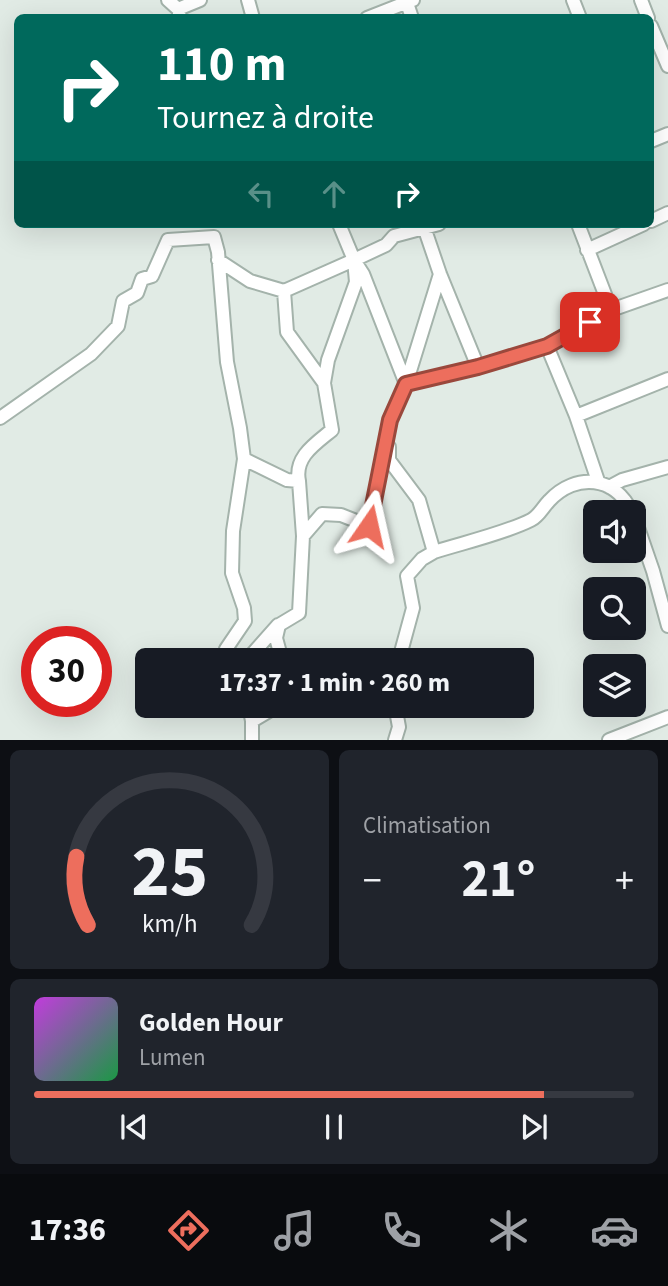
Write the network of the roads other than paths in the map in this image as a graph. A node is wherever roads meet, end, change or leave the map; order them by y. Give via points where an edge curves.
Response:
1 (168, 0) edge
2 (200, 0) edge
3 (409, 1) edge
4 (179, 13) edge
5 (377, 14) edge
6 (656, 52) edge
7 (668, 66) edge
8 (342, 228) edge
9 (425, 228) edge
10 (579, 228) edge
11 (635, 228) edge
12 (214, 230) edge
13 (396, 230) edge
14 (587, 250) junction
15 (218, 260) junction
16 (354, 260) junction
17 (440, 274) junction
18 (668, 289) edge
19 (284, 291) junction
20 (611, 310) junction
21 (547, 346) junction
22 (478, 367) junction
23 (668, 379) edge
24 (324, 383) junction
25 (406, 384) junction
26 (576, 416) junction
27 (0, 418) edge
28 (390, 420) junction
29 (243, 459) junction
30 (668, 467) edge
31 (299, 481) junction
32 (603, 484) junction
33 (623, 500) edge
34 (303, 536) junction
35 (646, 551) edge
36 (434, 552) junction
37 (279, 625) junction
38 (668, 626) edge
39 (227, 648) edge
40 (258, 648) edge
41 (279, 648) edge
42 (400, 648) edge
43 (668, 717) edge
44 (251, 718) edge
45 (257, 718) edge
46 (397, 718) edge
47 (252, 721) junction
48 (252, 740) edge
49 (395, 740) edge
50 (609, 740) edge

1 - 4 street
2 - 4 street
3 - 5 street
6 - 7 street
8 - 16 street
9 - 17 street
10 - 14 street
11 - 14 street
12 - 15 street
12 - 27 street via 168,240 152,276 142,279 137,292 123,301 118,326 91,354
13 - 16 street via 386,245
14 - 20 street
15 - 19 street via 250,281
15 - 29 street via 227,362
16 - 19 street
16 - 24 street via 356,282
16 - 25 street
17 - 22 street
17 - 25 street
18 - 20 street
19 - 24 street via 287,332
20 - 21 street
21 - 22 street
21 - 26 street
22 - 25 street
23 - 26 street
24 - 31 street via 332,430 305,453 297,471
25 - 28 street
26 - 32 street
28 - 34 street via 369,526 341,515 322,514
28 - 36 street via 388,460 419,500
29 - 31 street
29 - 39 street via 232,573 245,621
30 - 32 street
31 - 34 street
32 - 33 street
32 - 36 street via 581,483 563,490 533,520
34 - 37 street via 299,613
35 - 38 street
36 - 42 street via 407,576 413,608
37 - 40 street
37 - 41 street
43 - 50 street
44 - 47 street
45 - 47 street
46 - 49 street
47 - 48 street

